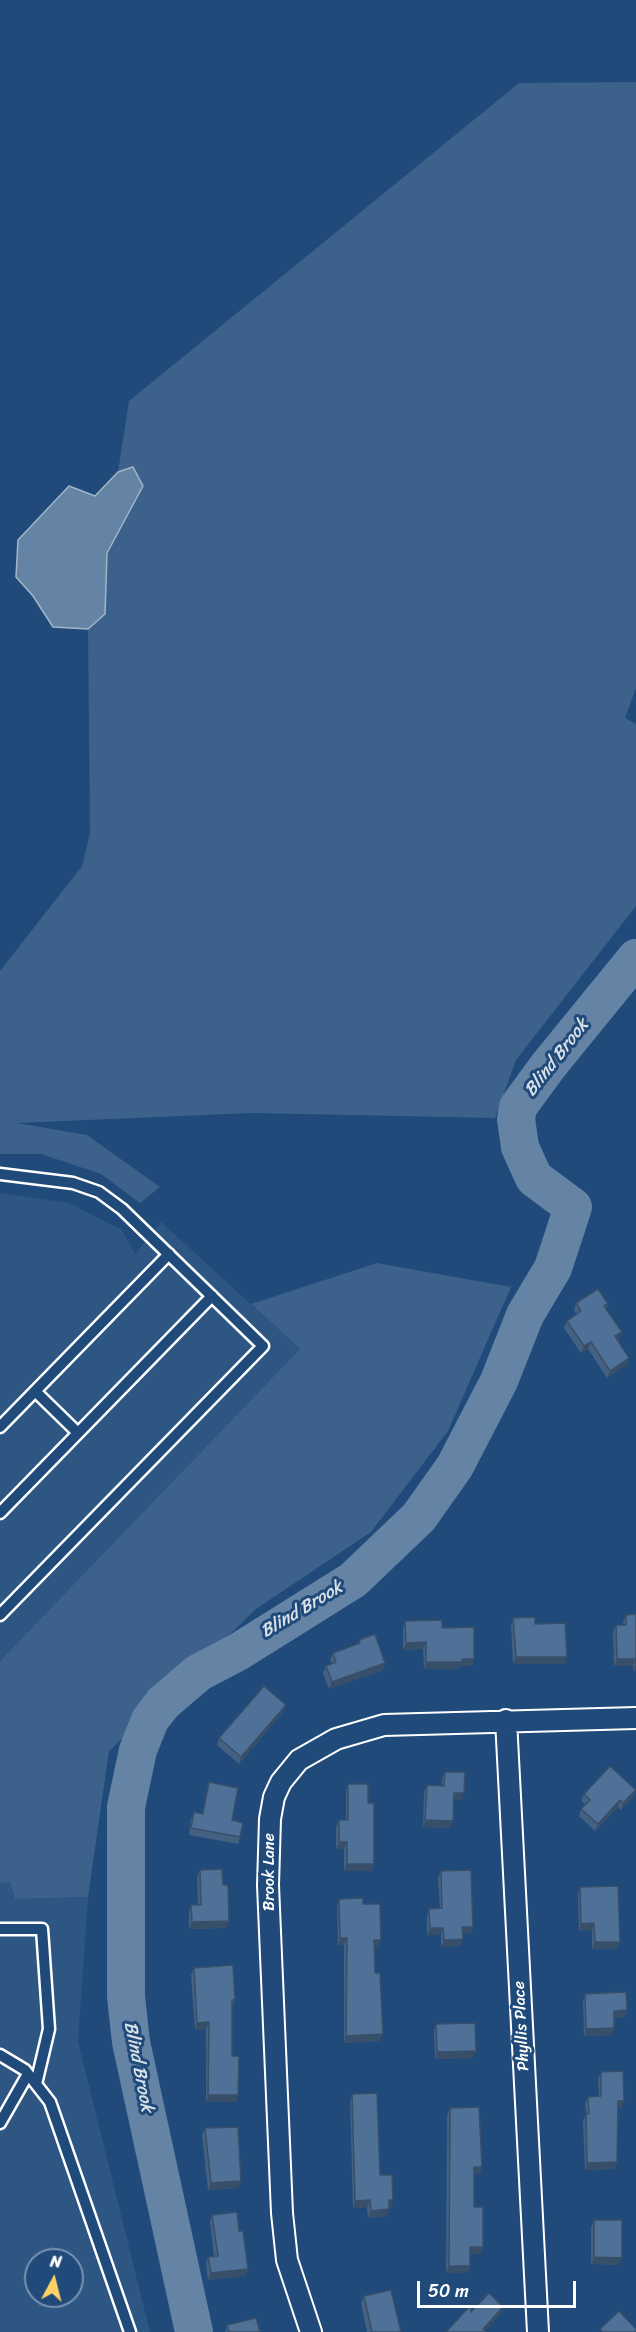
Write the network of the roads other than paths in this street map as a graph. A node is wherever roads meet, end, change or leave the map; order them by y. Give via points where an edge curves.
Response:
1 (0, 1174) edge
2 (169, 1254) junction
3 (212, 1296) junction
4 (35, 1391) junction
5 (0, 1427) edge
6 (78, 1433) junction
7 (0, 1513) edge
8 (0, 1615) edge
9 (636, 1718) edge
10 (506, 1720) junction
11 (0, 1929) edge
12 (0, 2055) edge
13 (28, 2074) junction
14 (36, 2084) junction
15 (0, 2123) edge
16 (130, 2332) edge
17 (311, 2332) edge
18 (538, 2332) edge

1 - 2 lane via 73,1182 99,1192
2 - 3 lane
2 - 4 lane
3 - 6 lane
3 - 8 lane via 263,1346
4 - 5 lane
4 - 6 lane
6 - 7 lane
9 - 10 street, Brook Lane
10 - 17 street, Brook Lane via 384,1725 336,1740 299,1760 274,1797 268,1885 282,2213 287,2260
10 - 18 street, Phyllis Place
11 - 14 lane via 42,1929 49,2029
12 - 13 lane
13 - 14 lane
13 - 15 lane
14 - 16 lane via 50,2102

